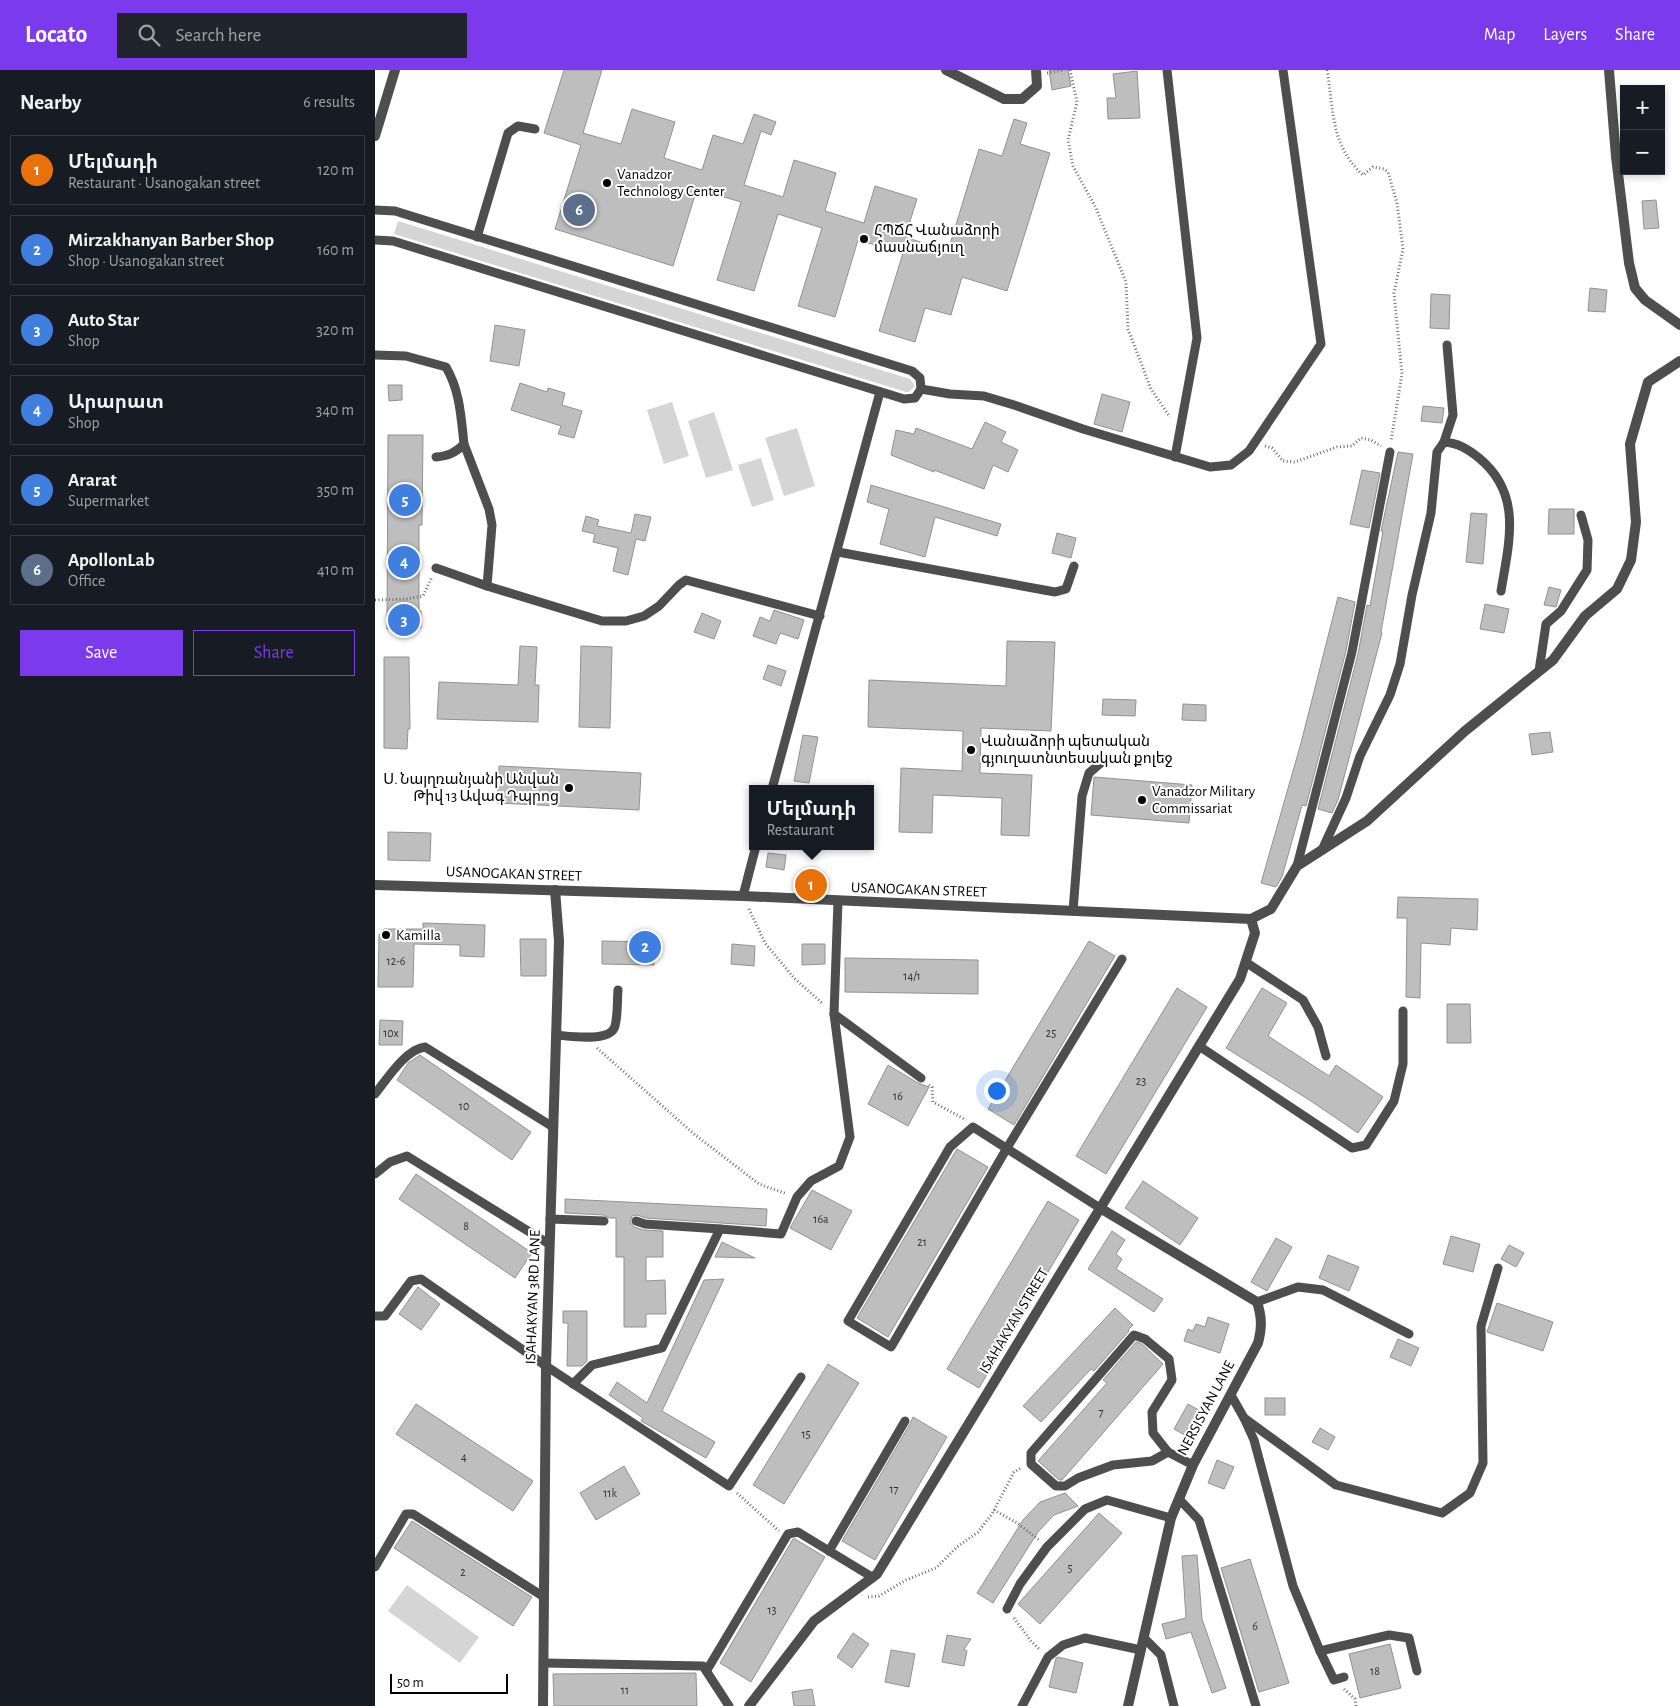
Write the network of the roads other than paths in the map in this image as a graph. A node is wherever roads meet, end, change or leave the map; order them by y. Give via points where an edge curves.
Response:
1 (395, 70) edge
2 (946, 70) edge
3 (1036, 70) edge
4 (1167, 70) edge
5 (1283, 70) edge
6 (1609, 70) edge
7 (535, 130) dead end
8 (375, 136) edge
9 (375, 210) edge
10 (477, 237) junction
11 (375, 240) edge
12 (1680, 325) edge
13 (1447, 346) dead end
14 (375, 355) edge
15 (1680, 361) edge
16 (921, 389) junction
17 (880, 392) junction
18 (1444, 442) junction
19 (463, 444) junction
20 (1389, 452) road end
21 (1175, 456) junction
22 (436, 457) dead end
23 (1581, 515) dead end
24 (837, 552) junction
25 (1074, 566) dead end
26 (436, 568) road end
27 (487, 586) junction
28 (1501, 591) dead end
29 (820, 616) junction
30 (1539, 671) junction
31 (1103, 761) dead end
32 (773, 785) edge
33 (755, 850) edge
34 (1321, 850) junction
35 (1297, 866) junction
36 (375, 885) edge
37 (555, 890) junction
38 (743, 896) junction
39 (837, 901) junction
40 (1073, 911) junction
41 (1251, 919) junction
42 (1122, 959) dead end
43 (1247, 963) junction
44 (618, 990) dead end
45 (1403, 1011) dead end
46 (834, 1014) junction
47 (556, 1035) junction
48 (1199, 1046) junction
49 (1326, 1056) dead end
50 (921, 1078) dead end
51 (375, 1094) edge
52 (553, 1127) junction
53 (1007, 1148) junction
54 (375, 1174) edge
55 (1100, 1208) junction
56 (550, 1219) junction
57 (604, 1221) dead end
58 (636, 1221) dead end
59 (719, 1229) junction
60 (549, 1244) junction
61 (1498, 1268) dead end
62 (1257, 1302) junction
63 (375, 1316) edge
64 (1409, 1334) dead end
65 (545, 1366) junction
66 (801, 1378) dead end
67 (573, 1384) junction
68 (1231, 1394) junction
69 (1244, 1418) junction
70 (905, 1421) dead end
71 (1169, 1452) junction
72 (1193, 1465) junction
73 (1179, 1499) junction
74 (1171, 1518) junction
75 (829, 1551) junction
76 (375, 1567) edge
77 (872, 1577) junction
78 (544, 1597) junction
79 (1007, 1610) road end
80 (1144, 1638) junction
81 (1141, 1650) junction
82 (1320, 1651) junction
83 (544, 1663) junction
84 (707, 1670) junction
85 (1417, 1671) dead end
86 (1344, 1677) dead end
87 (543, 1706) edge
88 (729, 1706) edge
89 (749, 1706) edge
90 (1022, 1706) edge
91 (1128, 1706) edge
92 (1174, 1706) edge
93 (1256, 1706) edge

1 - 8 street
2 - 3 street via 1004,99 1022,98 1037,86
4 - 21 lane via 1197,338
5 - 21 lane via 1321,344 1255,443 1231,465 1210,467
6 - 12 street via 1616,157 1635,288 1645,300
7 - 10 lane via 518,126 508,133
9 - 10 lane via 395,212
10 - 16 lane via 912,371 920,378
11 - 17 lane via 393,241
13 - 18 lane via 1453,415
14 - 19 lane via 406,356 446,367 454,380 461,411
15 - 30 street via 1648,382 1629,444 1636,522 1631,560 1617,589 1585,616 1553,660
16 - 17 lane via 915,398 909,399
16 - 21 lane via 984,396
17 - 24 lane
18 - 28 lane via 1467,448 1487,465 1500,483 1509,506 1510,536
18 - 34 lane via 1437,452 1431,513 1391,694 1359,756 1346,798
19 - 22 lane via 452,454
19 - 27 lane via 489,509 492,525
20 - 35 lane via 1352,652
23 - 30 lane via 1588,540 1587,570 1561,611 1546,624
24 - 25 lane via 1055,592 1066,589
24 - 29 lane
26 - 27 lane
27 - 29 lane via 603,621 625,621 644,616 686,580
29 - 32 lane
30 - 34 street via 1465,731 1367,821
31 - 40 lane via 1089,774 1082,796
33 - 38 lane
34 - 35 street
35 - 41 street via 1271,909
36 - 37 street, USANOGAKAN STREET
37 - 38 street, USANOGAKAN STREET
37 - 47 street, ISAHAKYAN 3RD LANE via 559,941
38 - 39 street, USANOGAKAN STREET
39 - 40 street, USANOGAKAN STREET
39 - 46 lane
40 - 41 street, USANOGAKAN STREET
41 - 43 street, ISAHAKYAN STREET via 1255,933
42 - 53 lane
43 - 48 street, ISAHAKYAN STREET via 1241,979
43 - 49 lane via 1303,1000 1318,1027
44 - 47 lane via 615,1028 611,1034 600,1037
45 - 48 lane via 1403,1064 1394,1101 1366,1145 1352,1148
46 - 50 lane
46 - 59 lane via 850,1137 839,1166 811,1181 797,1197 781,1234
47 - 52 street, ISAHAKYAN 3RD LANE
48 - 55 street, ISAHAKYAN STREET
51 - 52 lane via 409,1053 425,1047
52 - 56 street, ISAHAKYAN 3RD LANE
53 - 53 lane via 973,1128 950,1147 848,1321 891,1347
53 - 55 lane
54 - 60 lane via 390,1162 407,1156
55 - 62 street
55 - 77 street, ISAHAKYAN STREET via 877,1574
56 - 57 lane
56 - 60 street, ISAHAKYAN 3RD LANE
58 - 59 lane
59 - 67 lane via 662,1348 592,1365
60 - 65 street, ISAHAKYAN 3RD LANE
61 - 69 lane via 1481,1326 1483,1463 1470,1493 1442,1513 1336,1485
62 - 64 lane via 1298,1287 1323,1290
62 - 68 street, NERSISYAN LANE via 1262,1330
63 - 65 lane via 385,1316 411,1281 421,1280
65 - 67 lane
65 - 78 street, ISAHAKYAN 3RD LANE
66 - 67 lane via 729,1486
68 - 69 lane
68 - 72 street, NERSISYAN LANE
69 - 82 lane via 1293,1586
70 - 75 lane
71 - 71 lane via 1153,1433 1152,1412 1172,1380 1169,1359 1145,1339 1134,1335 1031,1452 1031,1464 1056,1486 1065,1486 1113,1465 1151,1461
71 - 72 lane
72 - 73 street, NERSISYAN LANE
73 - 74 street, NERSISYAN LANE
73 - 93 lane via 1199,1520
74 - 79 lane via 1107,1500 1085,1510 1047,1547 1020,1584
74 - 80 street, NERSISYAN LANE
75 - 77 lane
75 - 84 lane via 797,1532 788,1534
76 - 78 lane via 406,1514 413,1514
77 - 89 street, ISAHAKYAN STREET via 814,1621
78 - 83 street, ISAHAKYAN 3RD LANE
80 - 81 street, NERSISYAN LANE
80 - 92 lane via 1161,1655
81 - 90 lane via 1085,1638 1063,1645 1048,1657
81 - 91 street, NERSISYAN LANE
82 - 85 lane via 1389,1634 1409,1638
82 - 86 lane via 1335,1680
83 - 84 lane via 703,1666
83 - 87 street, ISAHAKYAN 3RD LANE
84 - 88 lane

